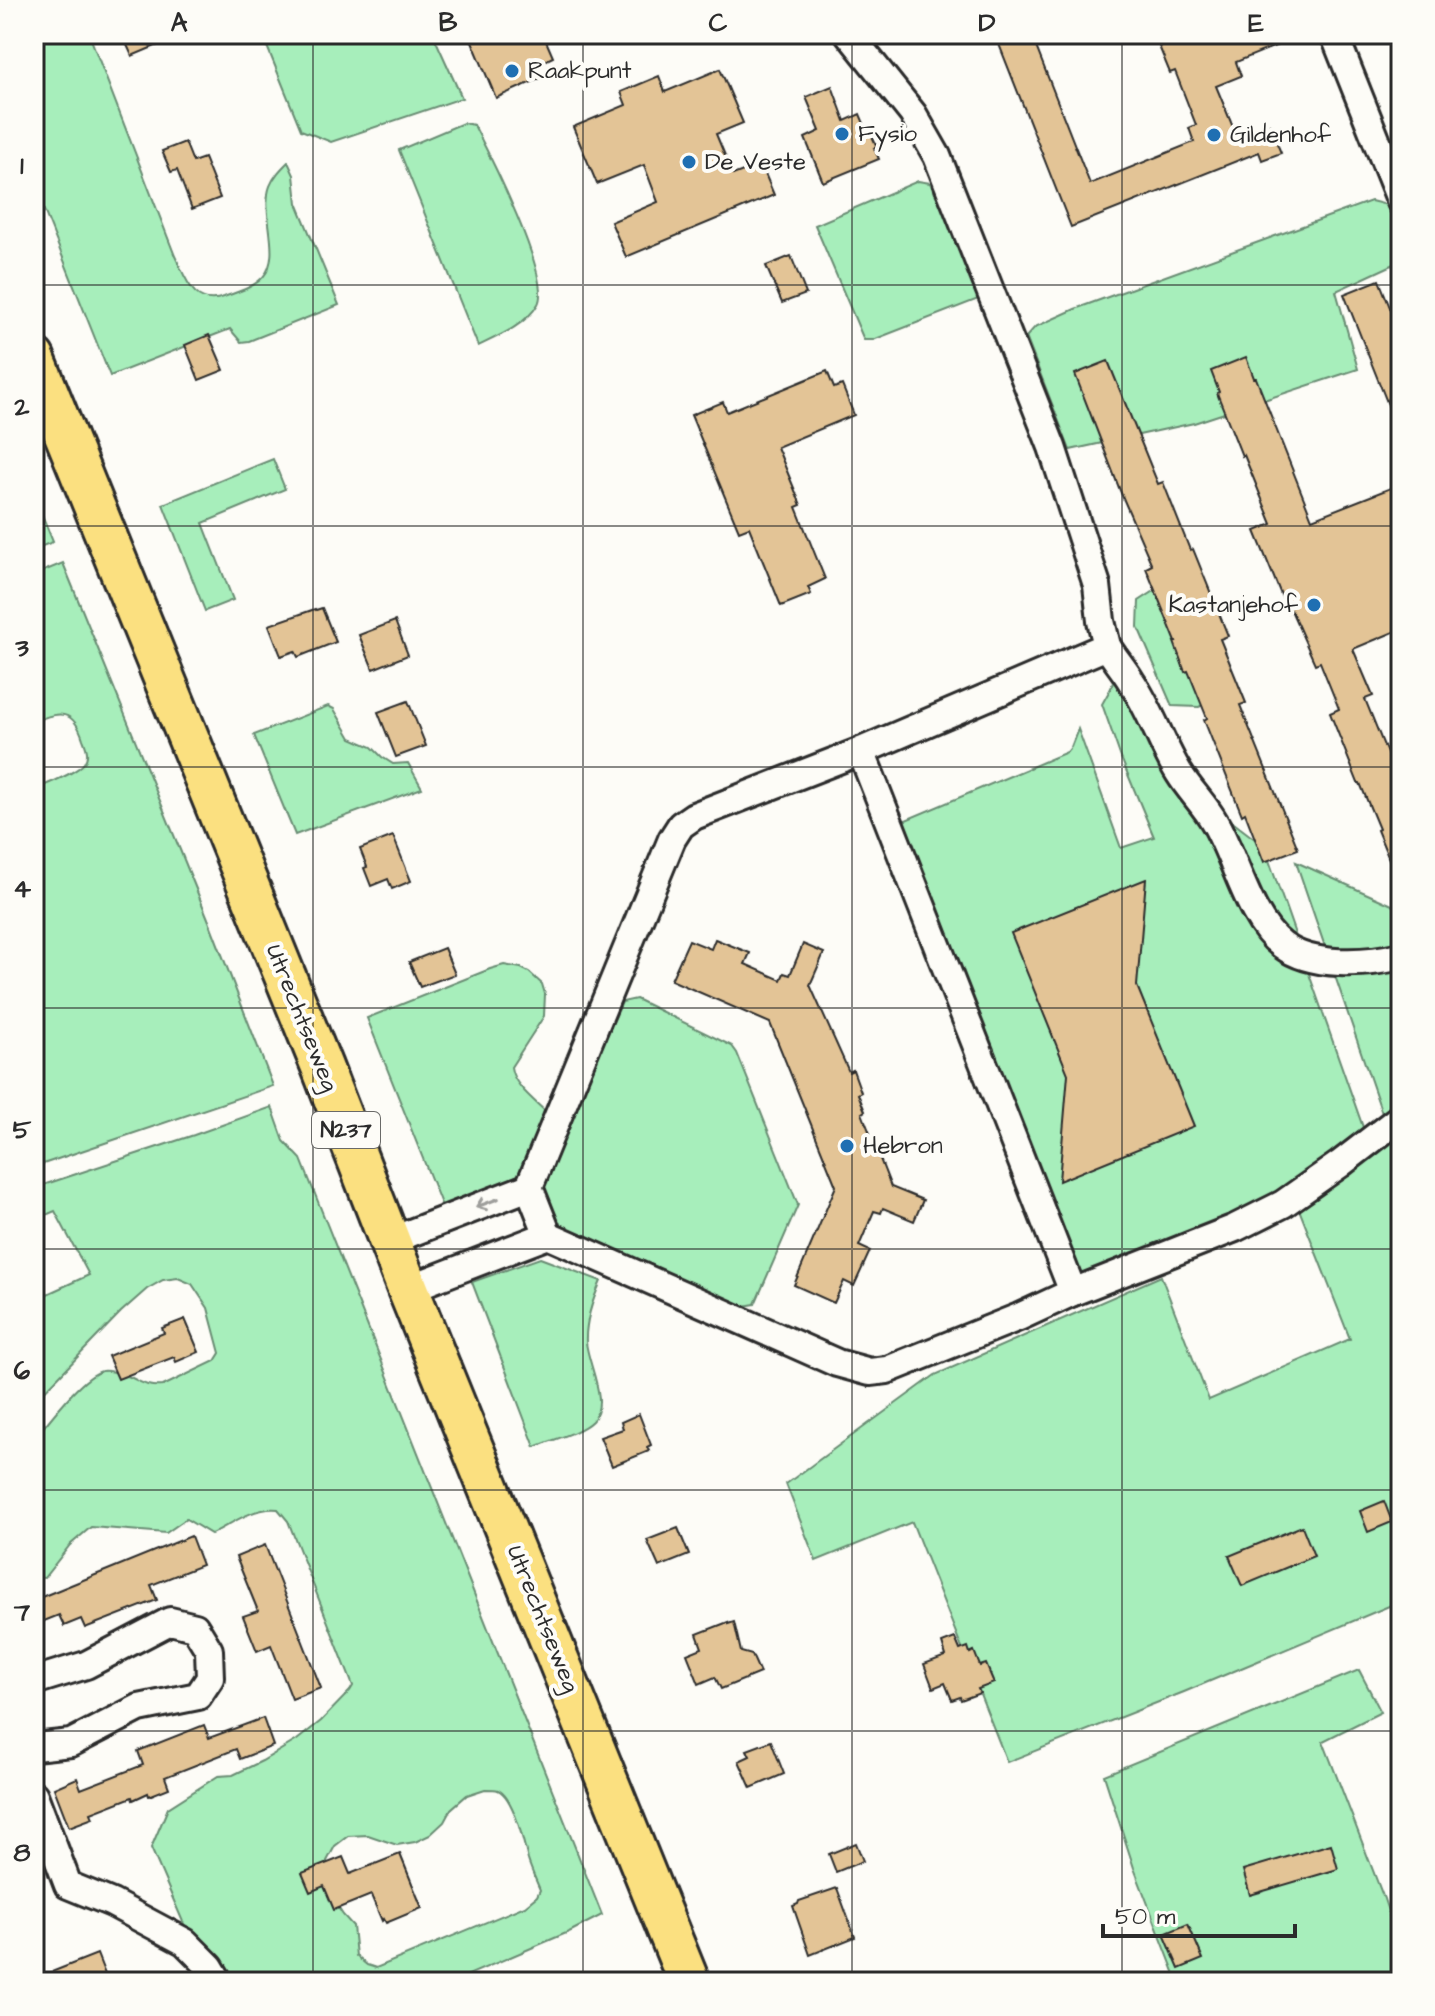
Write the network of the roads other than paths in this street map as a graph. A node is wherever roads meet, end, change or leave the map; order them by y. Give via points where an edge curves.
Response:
1 (849, 34) edge
2 (1334, 34) edge
3 (1401, 202) edge
4 (34, 358) edge
5 (1107, 646) junction
6 (861, 751) junction
7 (1401, 956) edge
8 (1401, 1117) edge
9 (529, 1187) junction
10 (548, 1235) junction
11 (390, 1241) junction
12 (408, 1289) junction
13 (1073, 1292) junction
14 (34, 1681) edge
15 (34, 1747) edge
16 (34, 1795) edge
17 (219, 1982) edge
18 (689, 1982) edge

1 - 5 street via 913,114 937,156 1052,447 1097,585
2 - 3 street
4 - 11 main road, Utrechtseweg / N237
5 - 6 street
5 - 7 street via 1132,682 1178,772 1216,824 1256,912 1280,944 1330,961
6 - 9 street via 681,825
6 - 13 street
8 - 13 street via 1283,1204
9 - 10 street
9 -> 11 street
10 - 12 street
10 - 13 street via 810,1352 870,1372 887,1370
11 - 12 main road, Utrechtseweg / N237
12 - 18 main road, Utrechtseweg / N237
14 - 15 street via 86,1665 170,1621 195,1627 209,1650 210,1678 198,1696 139,1708 71,1743
16 - 17 street via 68,1885 185,1942

